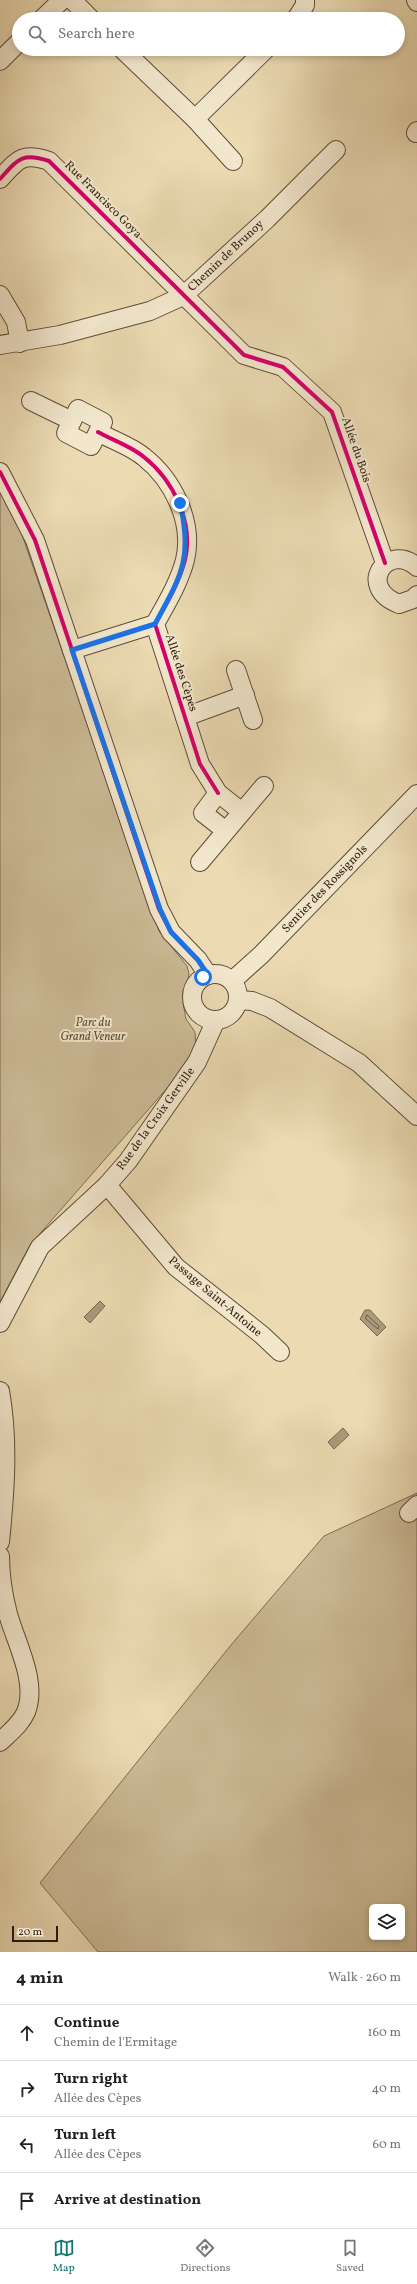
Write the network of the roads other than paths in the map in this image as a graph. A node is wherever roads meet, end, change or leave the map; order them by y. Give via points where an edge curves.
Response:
1 (62, 0) edge
2 (72, 0) edge
3 (305, 0) edge
4 (49, 12) edge
5 (84, 12) edge
6 (300, 12) edge
7 (12, 49) edge
8 (129, 56) edge
9 (259, 56) edge
10 (0, 62) edge
11 (195, 119) junction
12 (336, 150) dead end
13 (233, 162) dead end
14 (0, 179) edge
15 (0, 295) edge
16 (184, 296) junction
17 (20, 343) junction
18 (0, 345) edge
19 (31, 401) dead end
20 (0, 472) edge
21 (385, 563) junction
22 (417, 567) edge
23 (417, 595) edge
24 (155, 624) junction
25 (72, 650) junction
26 (236, 670) dead end
27 (244, 696) junction
28 (185, 717) junction
29 (253, 720) dead end
30 (264, 786) dead end
31 (218, 794) junction
32 (417, 794) edge
33 (242, 812) junction
34 (226, 831) junction
35 (200, 862) dead end
36 (208, 975) junction
37 (232, 981) junction
38 (240, 1000) junction
39 (216, 1020) junction
40 (417, 1116) edge
41 (107, 1185) junction
42 (0, 1323) edge
43 (280, 1352) dead end
44 (0, 1391) edge
45 (3, 1435) edge
46 (0, 1542) edge
47 (0, 1556) edge
48 (0, 1742) edge

1 - 4 street
2 - 5 street
3 - 6 street
7 - 10 street
8 - 11 street
9 - 11 street
11 - 13 street
12 - 16 street, Chemin de Brunoy
14 - 16 street, Rue Francisco Goya via 16,160 33,156 49,161
15 - 17 street via 16,322
16 - 17 street, Chemin de Brunoy via 150,311
16 - 21 street, Allée du Bois via 244,355 283,367 332,412
17 - 18 street, Chemin de Brunoy
19 - 24 street, Allée des Cèpes via 72,421 66,433 91,446 98,432 144,456 165,478 180,503 186,530 185,559 177,584
20 - 25 street via 35,540
21 - 22 street via 403,559
21 - 23 street via 377,581 380,591 387,599 399,604
24 - 25 street, Allée des Cèpes
24 - 28 street, Allée des Cèpes
25 - 36 street via 160,909 171,932 198,960
26 - 27 street
27 - 28 street, Allée des Cèpes
27 - 29 street
28 - 31 street, Allée des Cèpes via 200,764
30 - 33 street
31 - 33 street, Allée des Cèpes
31 - 34 street via 203,813
32 - 37 street, Sentier des Rossignols via 261,955
33 - 34 street
34 - 35 street
36 - 37 street via 217,974
36 - 39 street via 199,981 192,998 199,1014
37 - 38 street
38 - 39 street via 232,1014
38 - 40 street via 252,1001 270,1008 359,1063
39 - 41 street, Rue de la Croix Gerville via 197,1062 128,1161
41 - 42 street, Rue de la Croix Gerville via 40,1247
41 - 43 street, Passage Saint-Antoine via 176,1267
44 - 45 street
45 - 46 street via 5,1492
47 - 48 street via 5,1602 29,1685 25,1713 20,1722

